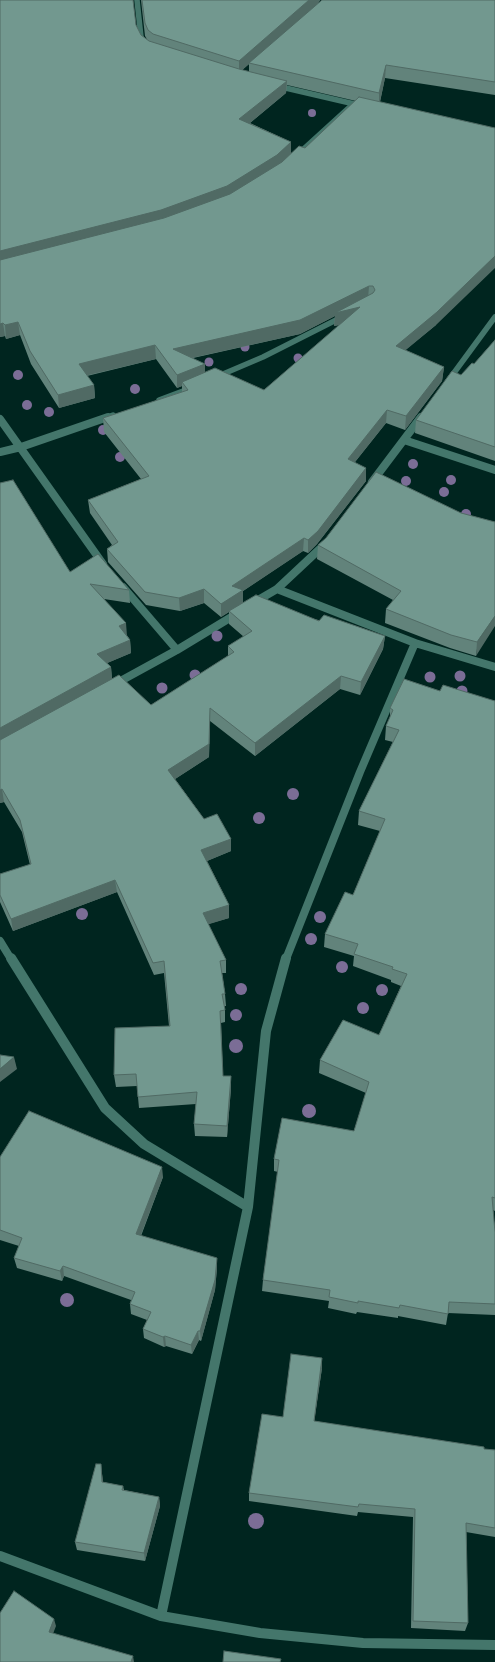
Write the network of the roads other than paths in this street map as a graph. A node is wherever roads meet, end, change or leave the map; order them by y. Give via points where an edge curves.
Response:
1 (137, 0) edge
2 (149, 48) edge
3 (270, 85) edge
4 (353, 104) junction
5 (368, 107) edge
6 (290, 161) edge
7 (350, 313) edge
8 (495, 318) edge
9 (206, 381) edge
10 (199, 384) edge
11 (445, 385) edge
12 (156, 401) edge
13 (427, 410) edge
14 (118, 414) edge
15 (0, 419) edge
16 (404, 440) junction
17 (22, 447) junction
18 (0, 452) edge
19 (495, 470) edge
20 (367, 488) edge
21 (330, 536) edge
22 (108, 570) edge
23 (118, 581) edge
24 (277, 589) junction
25 (415, 643) junction
26 (177, 650) junction
27 (495, 667) edge
28 (109, 688) edge
29 (0, 941) edge
30 (248, 1207) junction
31 (0, 1556) edge
32 (161, 1616) junction
33 (495, 1645) edge

1 - 2 street via 141,36
3 - 4 street
4 - 5 street
4 - 6 street
7 - 9 street via 263,358
8 - 11 street
10 - 12 street
13 - 16 street
14 - 17 street
15 - 17 street
16 - 19 street
16 - 20 street
17 - 18 street
17 - 22 street
21 - 24 street via 321,548
23 - 26 street
24 - 25 street
24 - 26 street
25 - 27 street
25 - 30 street via 360,772 282,969 266,1031
26 - 28 street
29 - 30 street via 105,1108 144,1144
30 - 32 street
31 - 32 street
32 - 33 street via 260,1633 363,1643

